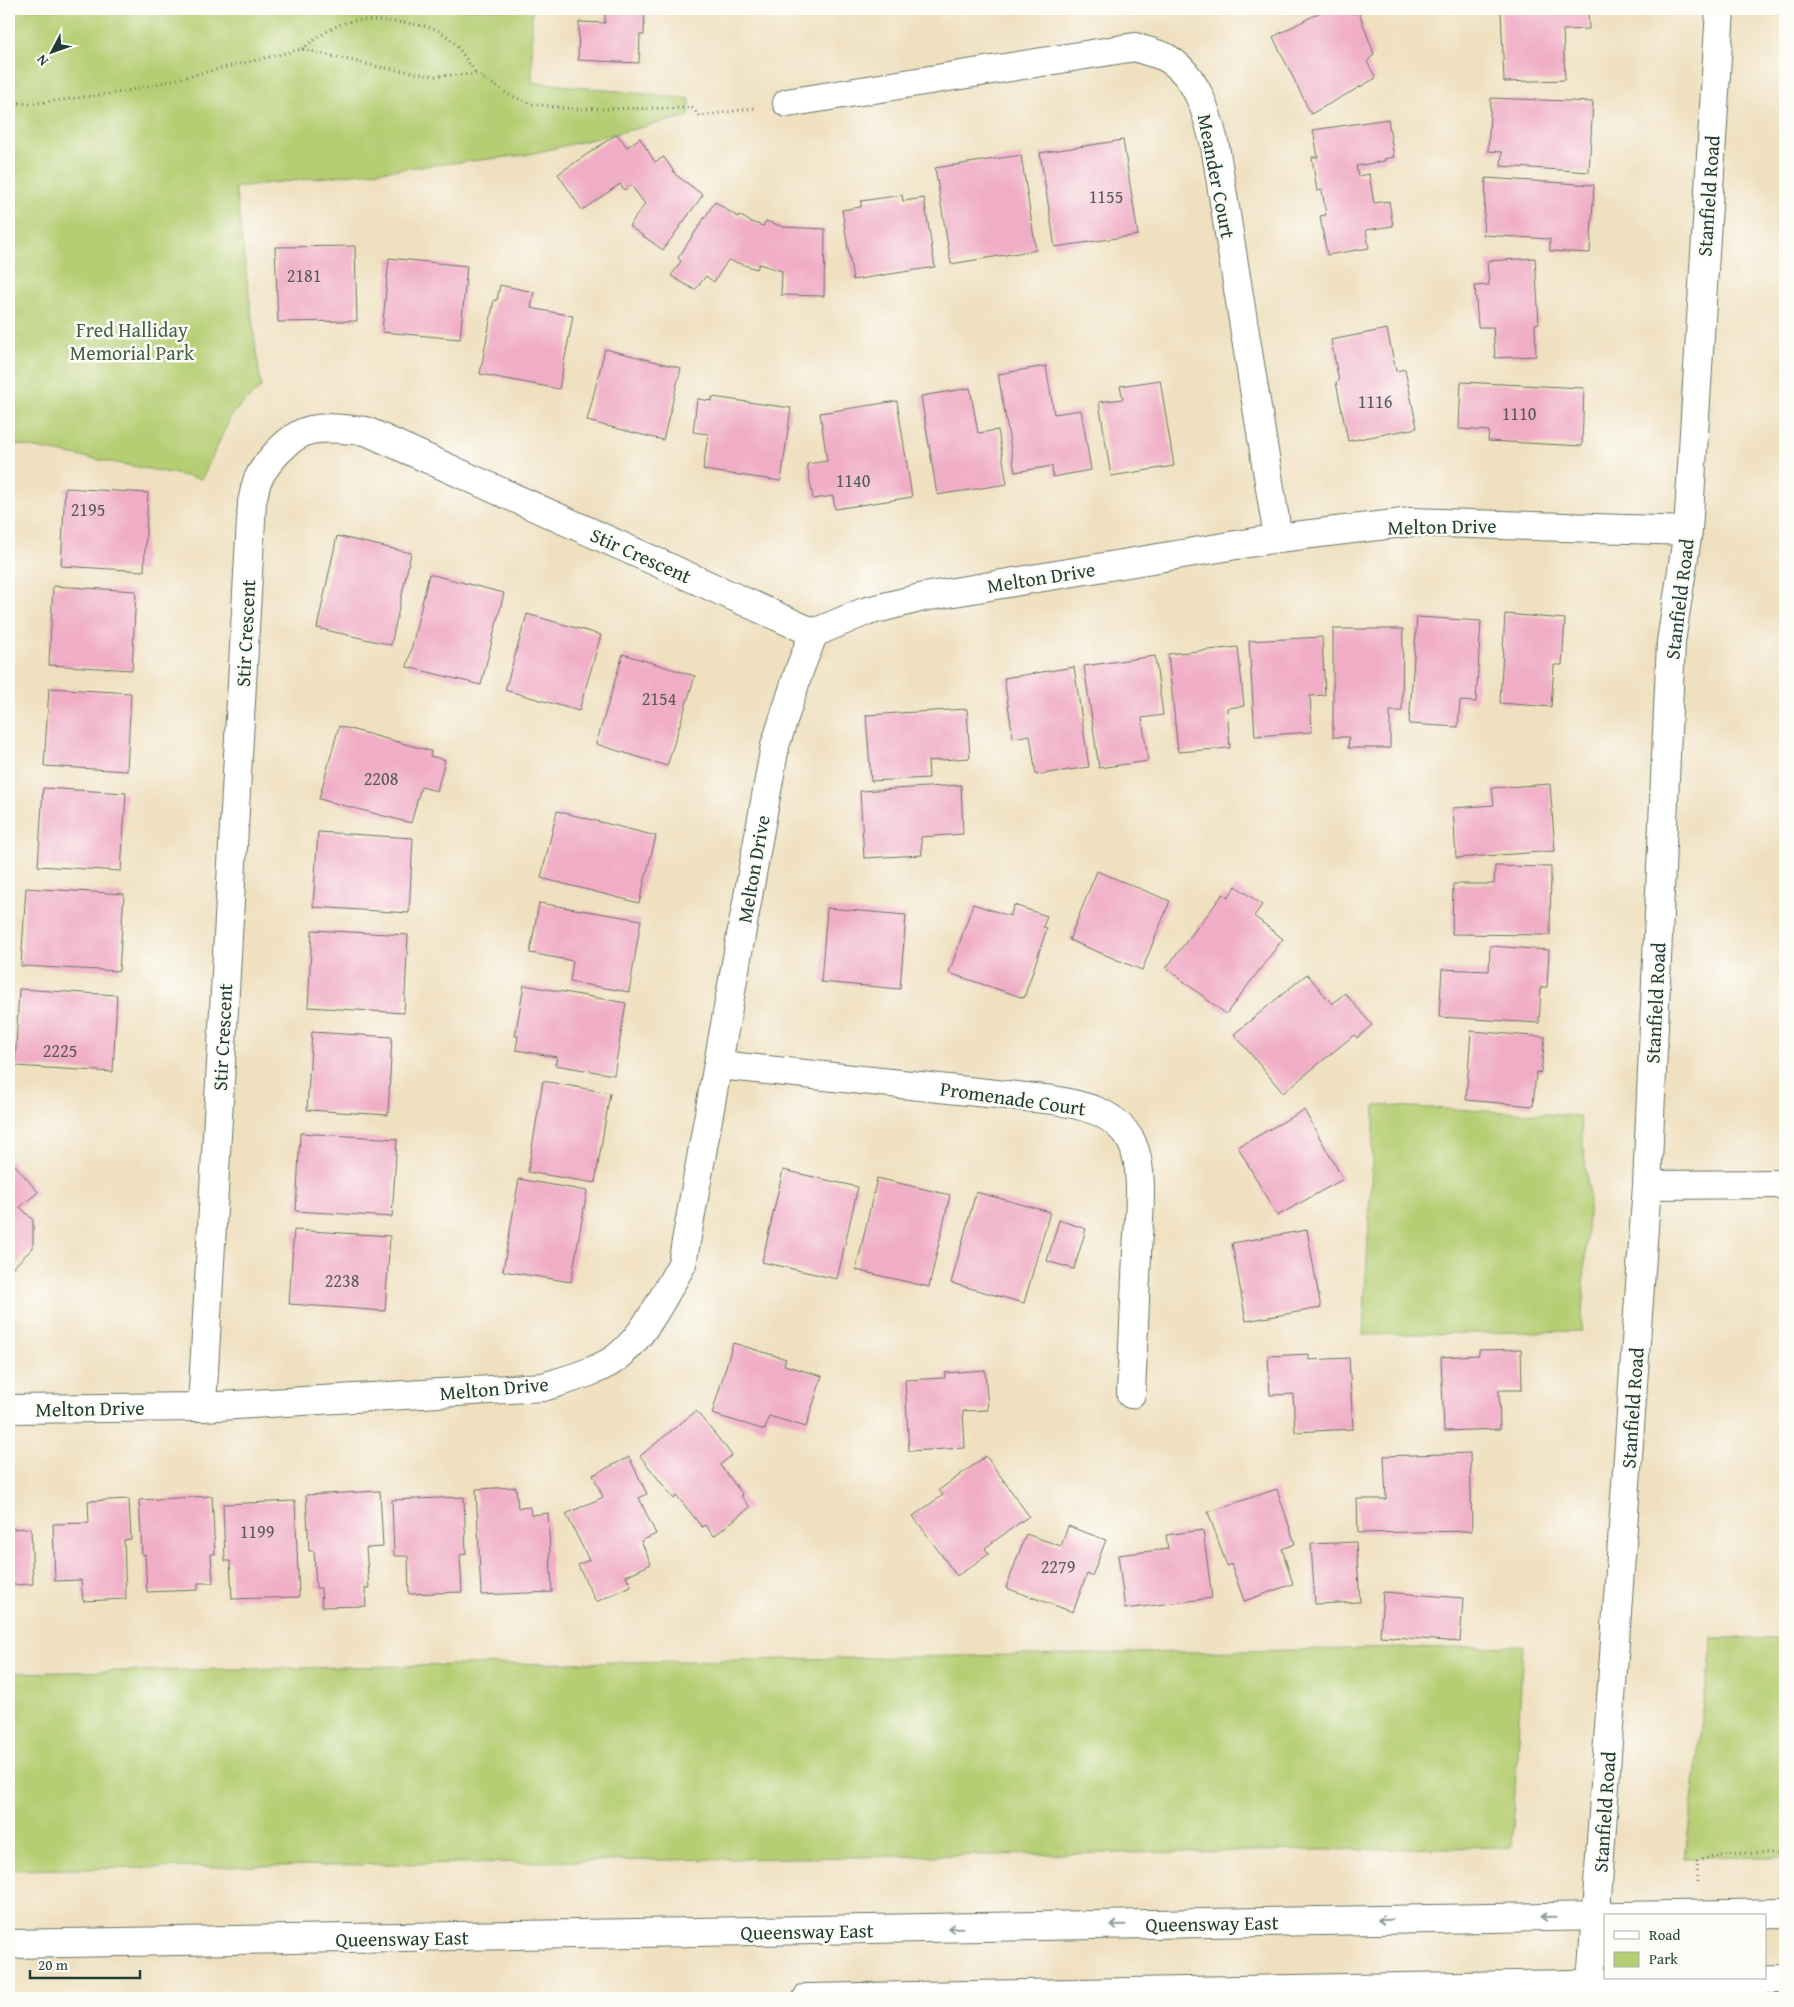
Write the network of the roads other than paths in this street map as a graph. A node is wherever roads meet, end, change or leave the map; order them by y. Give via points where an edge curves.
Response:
1 (1720, 9) edge
2 (787, 103) road end
3 (1688, 531) junction
4 (1278, 538) junction
5 (814, 633) junction
6 (719, 1065) junction
7 (1785, 1184) edge
8 (1647, 1185) junction
9 (1132, 1394) dead end
10 (202, 1407) junction
11 (9, 1409) edge
12 (1785, 1913) edge
13 (1606, 1914) edge
14 (1725, 1914) edge
15 (1604, 1916) edge
16 (1604, 1925) edge
17 (9, 1944) edge
18 (1785, 1980) edge
19 (1590, 1990) edge
20 (807, 1998) edge

1 - 3 street, Stanfield Road
2 - 4 street, Meander Court via 1135,47 1165,58 1190,78 1208,118 1215,146
3 - 4 street, Melton Drive via 1411,522
3 - 8 street, Stanfield Road via 1671,642
4 - 5 street, Melton Drive via 924,597 864,612
5 - 6 street, Melton Drive via 775,746
5 - 10 street, Stir Crescent via 366,432 330,428 309,430 289,441 277,453 258,479 252,502
6 - 9 street, Promenade Court via 1054,1100 1091,1107 1110,1117 1131,1142 1138,1162
6 - 10 street, Melton Drive via 682,1264 654,1314 621,1355 580,1376 543,1387
7 - 8 street
8 - 13 street, Stanfield Road
10 - 11 street, Melton Drive
12 - 14 street, Queensway East
15 -> 17 street, Queensway East
16 - 19 street, Stanfield Road
18 - 19 street
19 - 20 street

